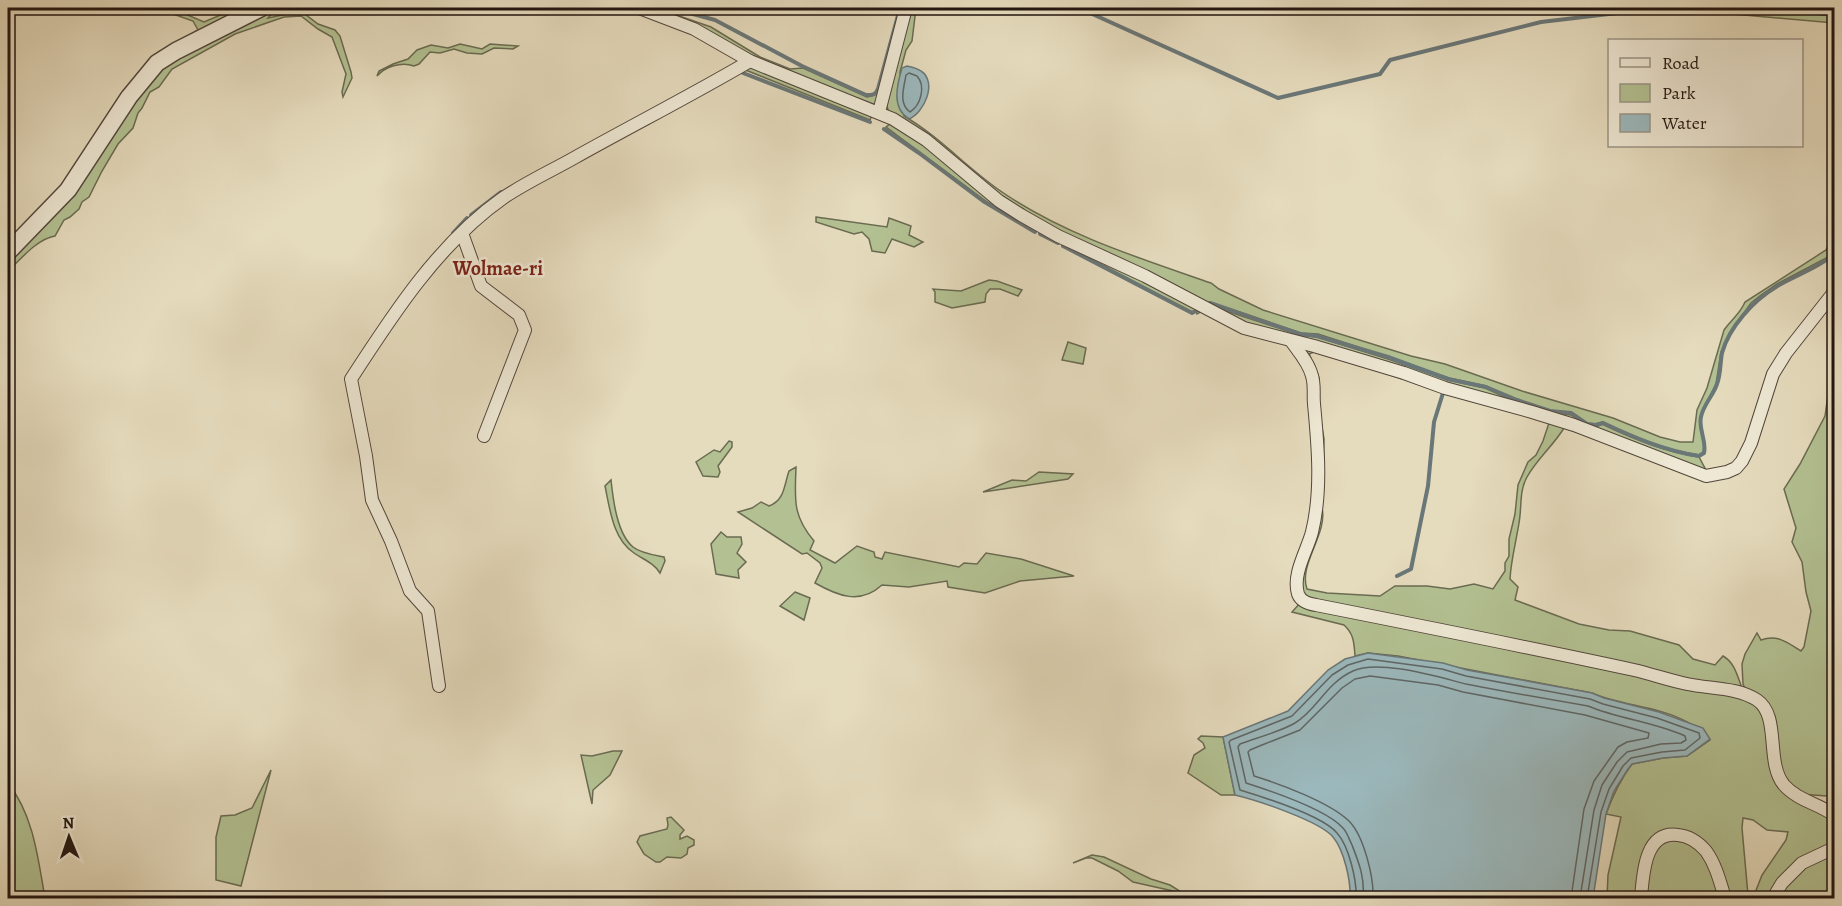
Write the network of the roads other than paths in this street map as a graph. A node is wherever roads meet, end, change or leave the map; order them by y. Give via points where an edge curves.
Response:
1 (261, 8) edge
2 (639, 8) edge
3 (906, 8) edge
4 (750, 61) junction
5 (879, 112) junction
6 (462, 233) junction
7 (8, 252) edge
8 (1834, 292) edge
9 (1291, 341) junction
10 (484, 436) dead end
11 (439, 686) dead end
12 (1834, 815) edge
13 (1834, 848) edge
14 (1641, 898) edge
15 (1725, 898) edge
16 (1773, 898) edge

1 - 7 street via 157,63 129,97 68,190
2 - 4 street via 694,29
3 - 5 street
4 - 5 street
4 - 6 street via 525,185
5 - 9 street via 926,140 999,201 1058,236 1244,328
6 - 10 street via 481,286 519,315 525,330
6 - 11 street via 429,268 351,379 372,500 410,591 428,611
8 - 9 street via 1773,374 1742,461 1736,468 1706,476 1574,425
9 - 12 street via 1313,378 1318,442 1314,523 1298,582 1298,596 1305,603 1747,695 1761,703 1768,715 1776,769 1784,785
13 - 16 street via 1802,863
14 - 15 street via 1644,865 1651,848 1672,834 1693,840 1705,850

